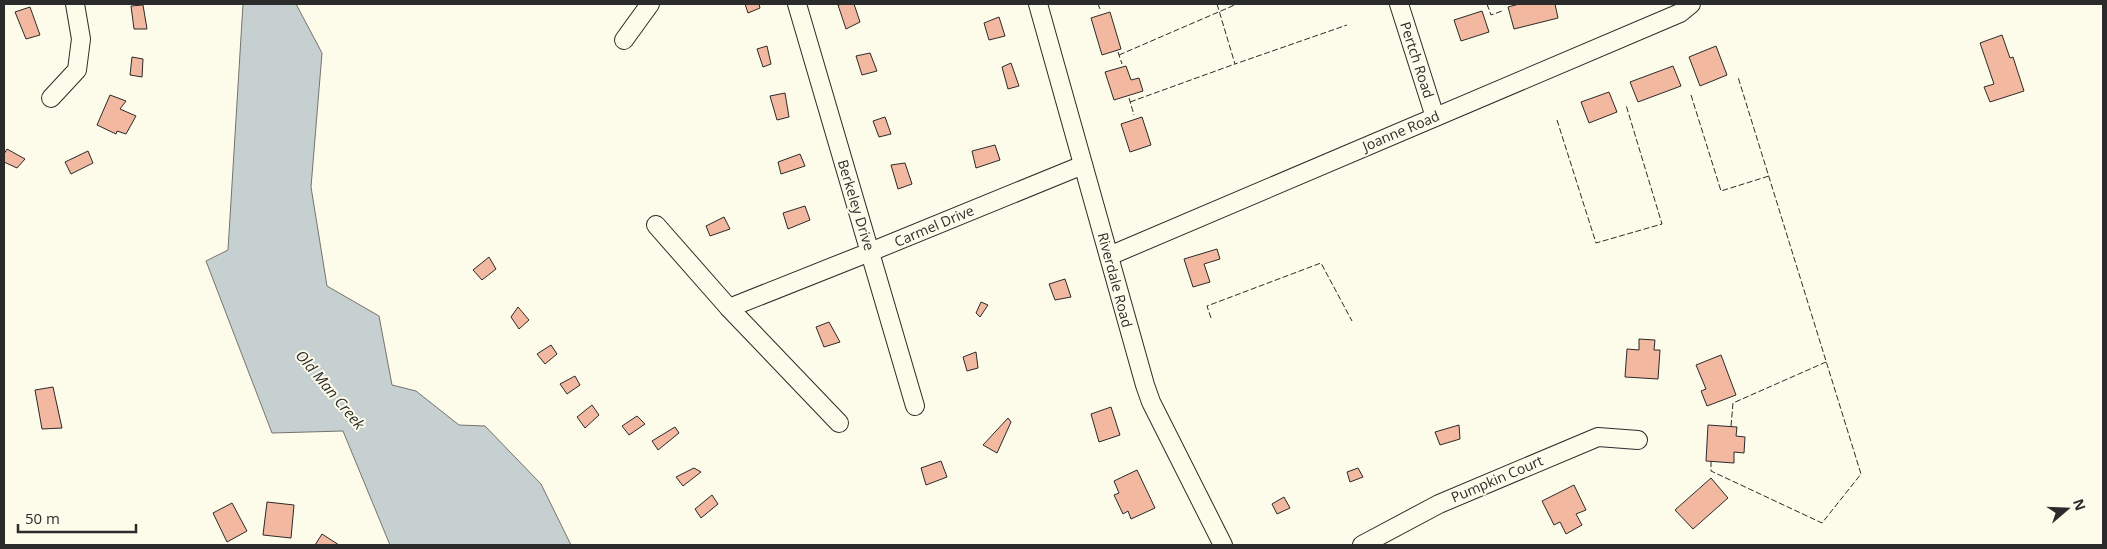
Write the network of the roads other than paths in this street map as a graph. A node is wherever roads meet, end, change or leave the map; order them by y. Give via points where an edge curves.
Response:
1 (75, 4) edge
2 (650, 4) edge
3 (796, 4) edge
4 (1038, 4) edge
5 (1399, 4) edge
6 (1692, 4) edge
7 (624, 40) dead end
8 (51, 98) dead end
9 (1435, 117) junction
10 (1083, 165) junction
11 (656, 225) dead end
12 (870, 252) junction
13 (1109, 256) junction
14 (729, 308) junction
15 (915, 406) dead end
16 (839, 423) dead end
17 (1638, 440) dead end
18 (1223, 545) edge
19 (1362, 545) edge

1 - 8 street via 81,39 77,70
2 - 7 street
3 - 12 street, Berkeley Drive
4 - 10 street, Riverdale Road
5 - 9 street, Pertch Road
6 - 9 street, Joanne Road via 1680,13
9 - 13 street, Joanne Road
10 - 12 street, Carmel Drive
10 - 13 street, Riverdale Road
11 - 14 street
12 - 14 street, Carmel Drive
12 - 15 street, Berkeley Drive
13 - 18 street, Riverdale Road via 1147,391
14 - 16 street
17 - 19 street, Pumpkin Court via 1598,436 1443,502

